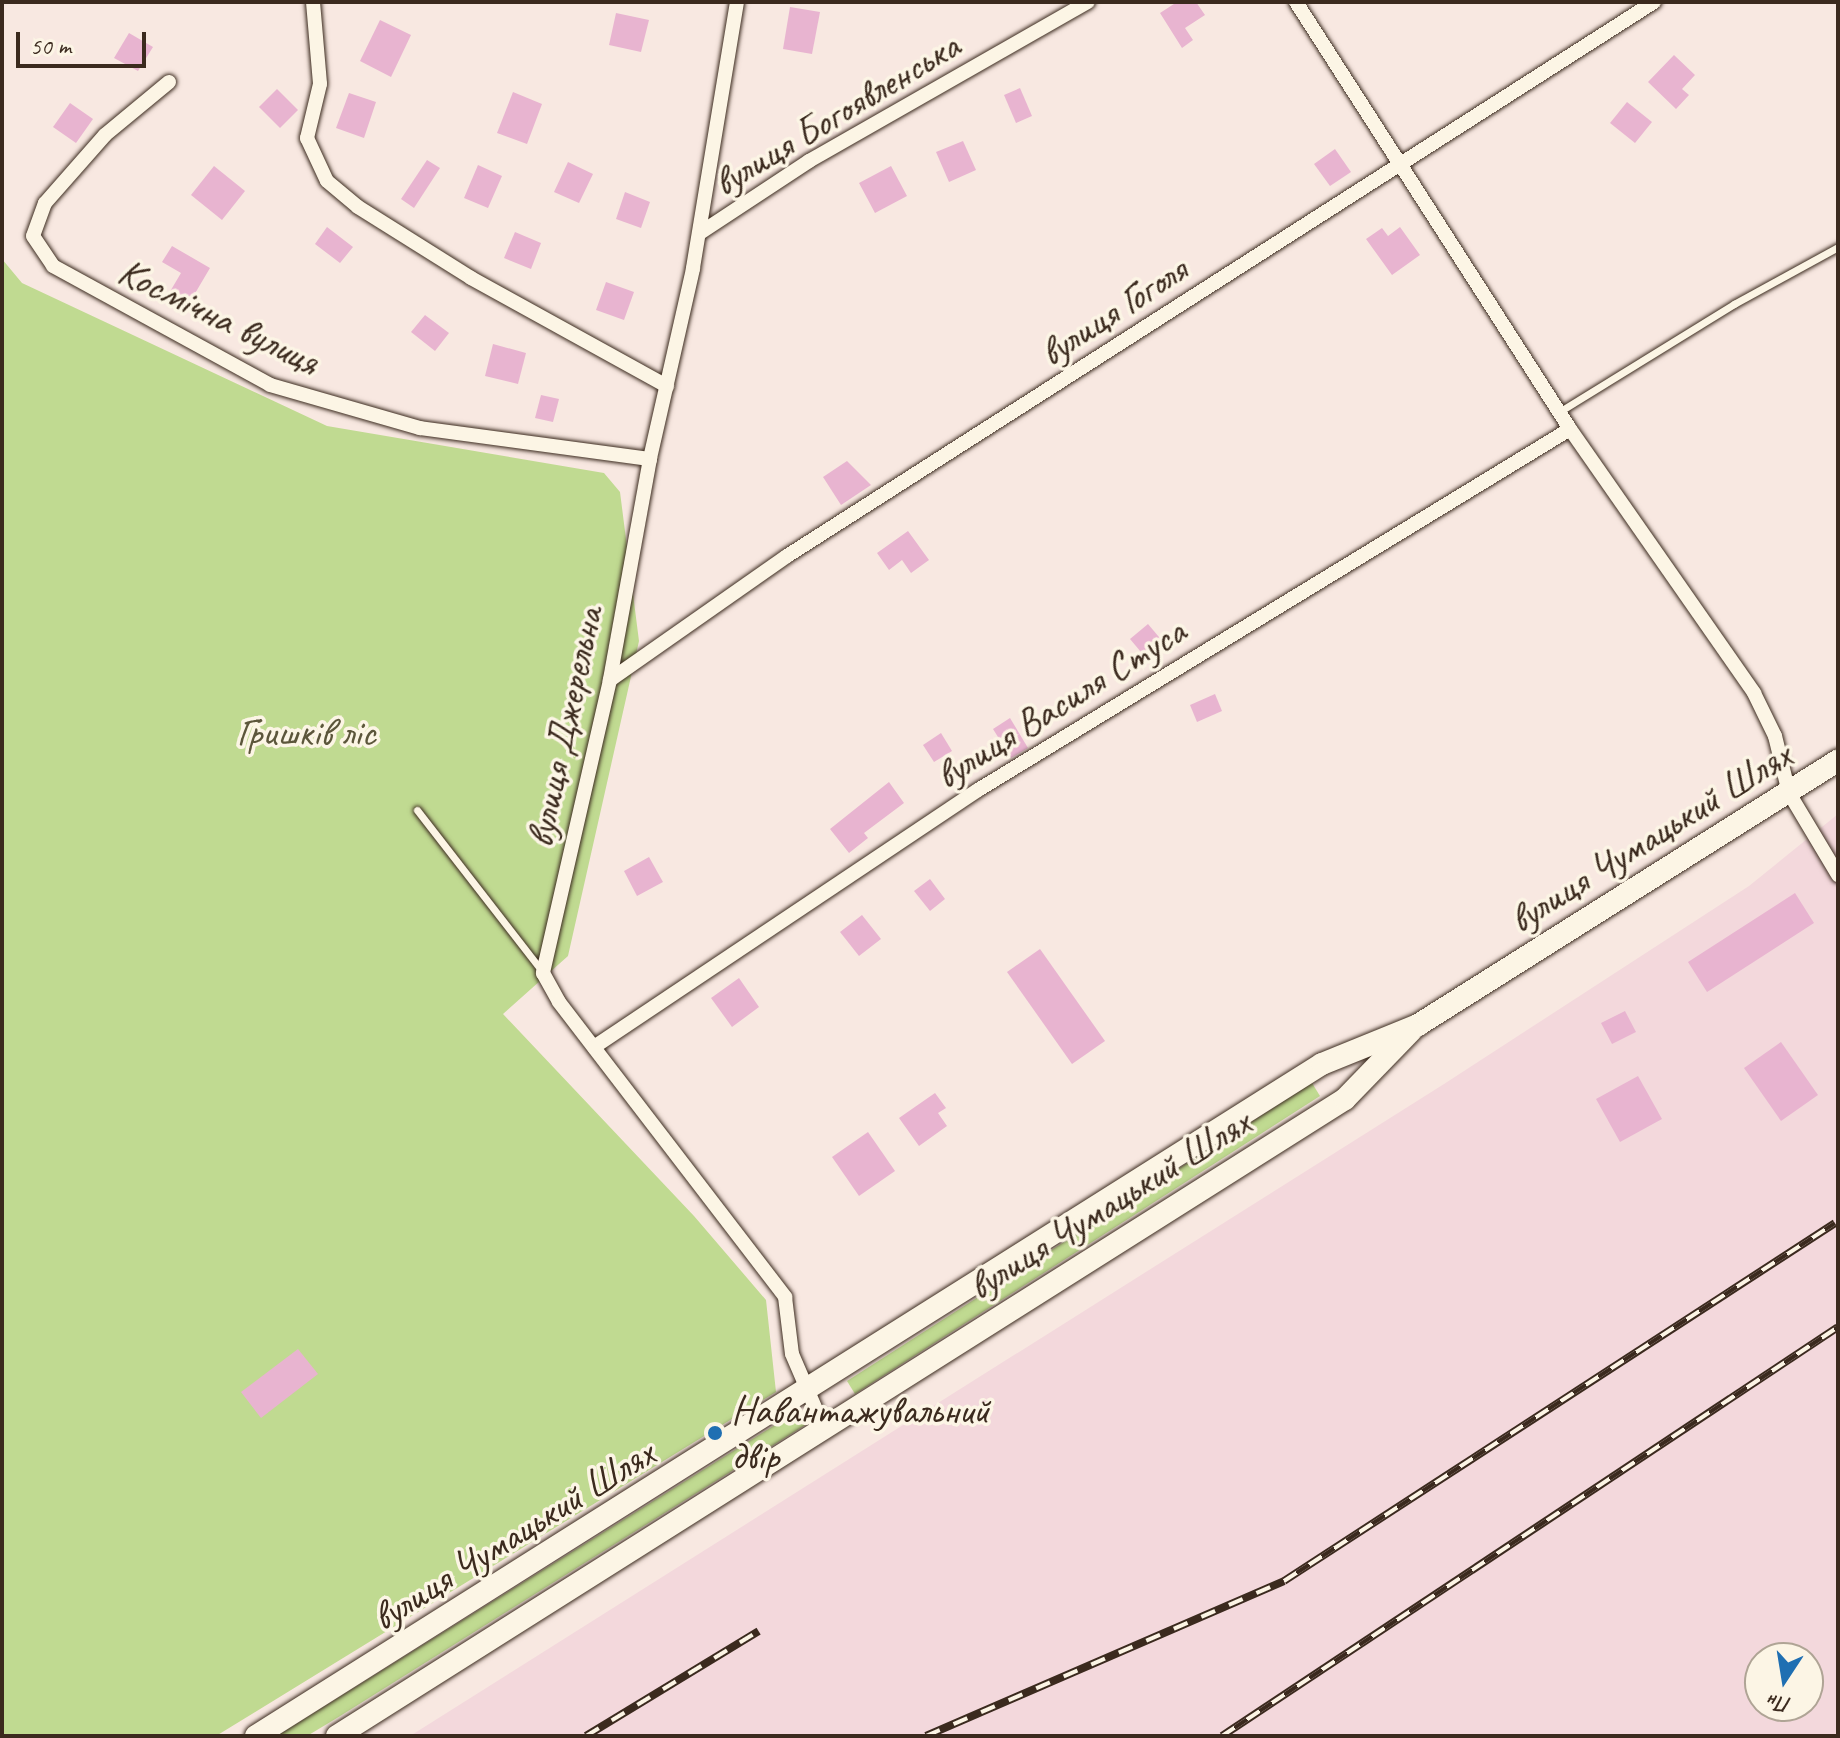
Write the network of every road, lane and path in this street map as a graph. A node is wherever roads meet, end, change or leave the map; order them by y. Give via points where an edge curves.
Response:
1 (313, 2) edge
2 (737, 2) edge
3 (1088, 2) edge
4 (1296, 2) edge
5 (1654, 2) edge
6 (169, 82) dead end
7 (1399, 164) junction
8 (700, 233) junction
9 (1838, 247) edge
10 (667, 386) junction
11 (1559, 412) junction
12 (1570, 429) junction
13 (650, 459) junction
14 (610, 680) junction
15 (1838, 760) edge
16 (1789, 793) junction
17 (417, 810) dead end
18 (1838, 875) edge
19 (543, 973) junction
20 (1418, 1025) junction
21 (594, 1047) junction
22 (806, 1391) junction
23 (823, 1426) junction
24 (256, 1736) edge
25 (337, 1736) edge

1 - 10 street via 320,84 307,138 327,181 358,207 471,278
2 - 8 street, вулиця Джерельна
3 - 8 street, вулиця Богоявленська via 809,161
4 - 7 street
5 - 7 street, вулиця Гоголя
6 - 13 street, Космічна вулиця via 105,135 45,203 33,236 53,266 270,385 420,428
7 - 11 street
7 - 14 street, вулиця Гоголя via 787,556
8 - 10 street, вулиця Джерельна
9 - 11 lane
10 - 13 street, вулиця Джерельна
11 - 12 street
12 - 16 street via 1754,693 1775,736
12 - 21 street, вулиця Василя Стуса via 978,790
13 - 14 street, вулиця Джерельна
14 - 19 street, вулиця Джерельна
15 - 16 main road, вулиця Чумацький Шлях
16 - 18 street
16 - 20 main road, вулиця Чумацький Шлях
17 - 19 lane
19 - 21 street
20 - 22 main road, вулиця Чумацький Шлях via 1322,1064
20 - 23 main road, вулиця Чумацький Шлях via 1345,1099
21 - 22 street via 785,1297 792,1354
22 - 23 street
22 - 24 main road, вулиця Чумацький Шлях
23 - 25 main road, вулиця Чумацький Шлях

